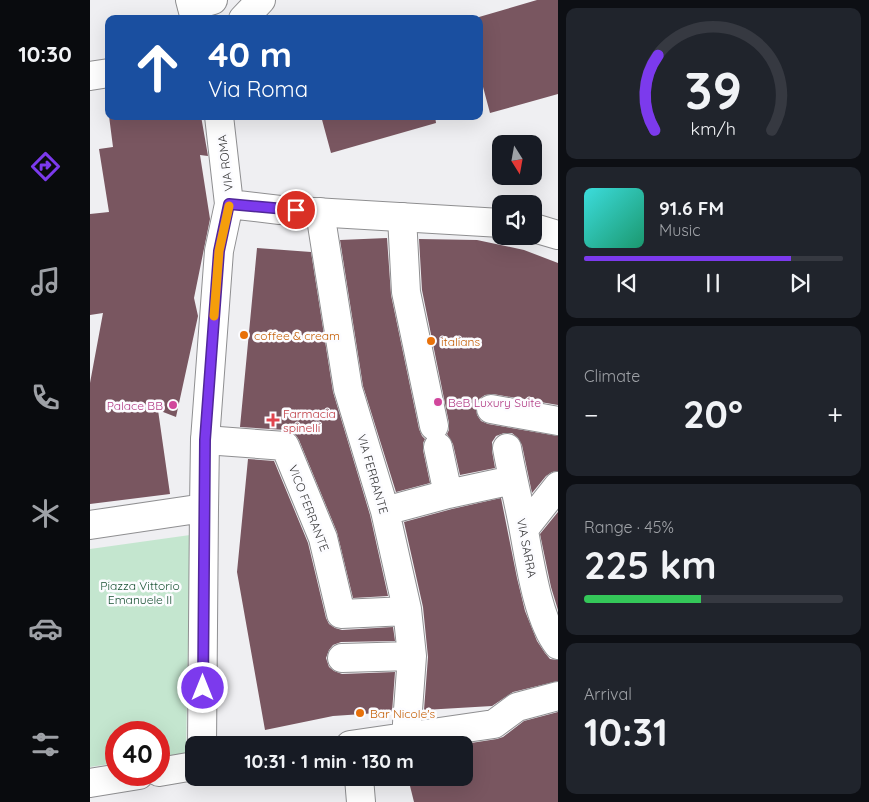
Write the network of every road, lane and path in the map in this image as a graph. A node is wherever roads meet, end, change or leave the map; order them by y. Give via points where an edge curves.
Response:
1 (261, 0) edge
2 (247, 15) edge
3 (105, 74) edge
4 (90, 76) edge
5 (219, 120) edge
6 (229, 204) junction
7 (320, 212) junction
8 (402, 217) junction
9 (492, 222) edge
10 (542, 230) edge
11 (558, 235) edge
12 (491, 409) dead end
13 (558, 421) edge
14 (205, 440) junction
15 (507, 448) dead end
16 (513, 480) junction
17 (558, 486) edge
18 (448, 494) junction
19 (204, 508) junction
20 (385, 511) junction
21 (90, 525) edge
22 (524, 529) junction
23 (551, 608) edge
24 (407, 611) junction
25 (558, 645) edge
26 (412, 656) junction
27 (342, 658) dead end
28 (558, 696) edge
29 (202, 736) edge
30 (406, 736) edge
31 (419, 736) edge
32 (185, 768) edge
33 (170, 770) edge
34 (105, 781) edge
35 (90, 783) edge
36 (360, 786) edge
37 (361, 802) edge

1 - 2 street
3 - 4 street
5 - 6 street, VIA ROMA
6 - 7 street
6 - 14 street, VIA ROMA via 219,251
7 - 8 street
7 - 20 street, VIA FERRANTE via 348,389
8 - 9 street
8 - 18 street via 406,292
10 - 11 street
12 - 13 street
14 - 19 street, VIA ROMA
14 - 24 street, VICO FERRANTE via 285,446 323,538 341,614
15 - 16 street, VIA SARRA
16 - 18 street
16 - 22 street, VIA SARRA
17 - 22 street
18 - 20 street
19 - 21 street
19 - 29 street, VIA ROMA
20 - 24 street, VIA FERRANTE
22 - 23 street, VIA SARRA via 535,588
23 - 25 street, VIA SARRA via 554,640
24 - 26 street, VIA FERRANTE
26 - 27 street
26 - 30 street, VIA FERRANTE
28 - 31 street via 517,707 494,724
32 - 33 street
34 - 35 street
36 - 37 street

